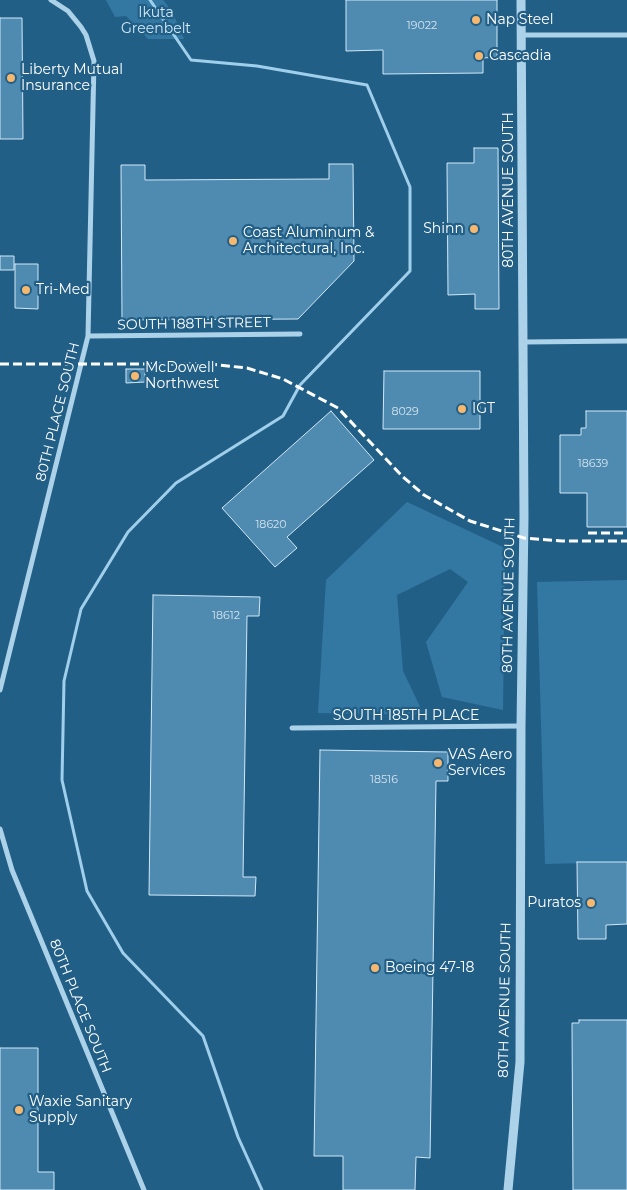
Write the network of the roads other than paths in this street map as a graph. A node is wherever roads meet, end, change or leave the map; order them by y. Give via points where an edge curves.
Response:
1 (51, 0) edge
2 (521, 0) edge
3 (521, 35) junction
4 (627, 35) edge
5 (300, 334) dead end
6 (88, 336) junction
7 (627, 341) edge
8 (524, 342) junction
9 (0, 690) edge
10 (521, 726) junction
11 (292, 728) dead end
12 (0, 829) edge
13 (144, 1190) edge
14 (508, 1190) edge

1 - 6 street, 80TH PLACE SOUTH via 68,11 81,26 94,61
2 - 3 street, 80TH AVENUE SOUTH
3 - 4 street
3 - 8 street, 80TH AVENUE SOUTH
5 - 6 street, SOUTH 188TH STREET
6 - 9 street, 80TH PLACE SOUTH
7 - 8 street
8 - 10 street, 80TH AVENUE SOUTH
10 - 11 street, SOUTH 185TH PLACE
10 - 14 street, 80TH AVENUE SOUTH via 520,1062
12 - 13 street, 80TH PLACE SOUTH via 12,870

